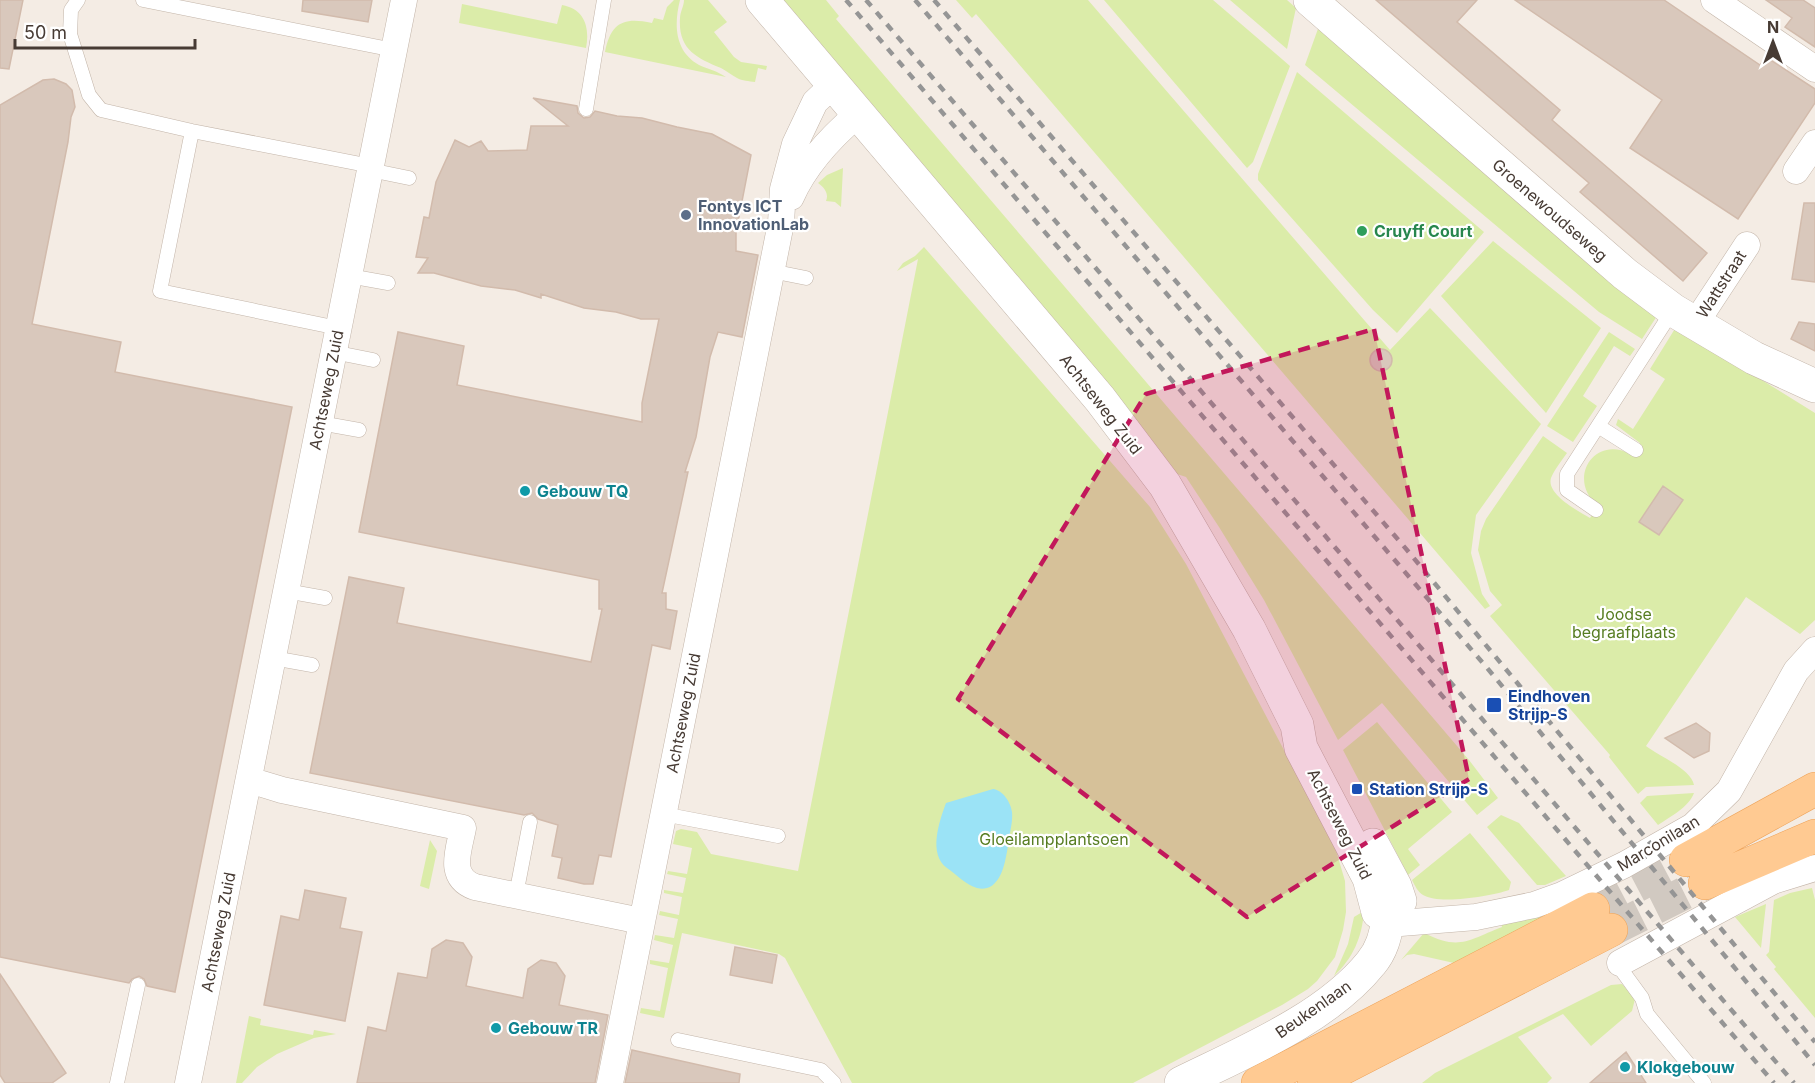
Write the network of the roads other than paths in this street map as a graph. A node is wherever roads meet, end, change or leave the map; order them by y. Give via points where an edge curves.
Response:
1 (78, 0) edge
2 (143, 0) edge
3 (404, 0) edge
4 (604, 0) edge
5 (762, 0) edge
6 (1310, 0) edge
7 (1714, 0) edge
8 (394, 50) junction
9 (1815, 69) edge
10 (833, 85) junction
11 (586, 109) dead end
12 (858, 114) junction
13 (192, 131) junction
14 (1815, 143) edge
15 (370, 168) junction
16 (1796, 171) dead end
17 (409, 178) dead end
18 (781, 222) junction
19 (1747, 245) dead end
20 (771, 271) junction
21 (349, 276) junction
22 (806, 278) dead end
23 (388, 284) dead end
24 (1684, 317) junction
25 (336, 340) junction
26 (373, 360) dead end
27 (1815, 386) edge
28 (320, 423) junction
29 (1598, 426) junction
30 (359, 430) dead end
31 (1636, 450) dead end
32 (1596, 510) dead end
33 (286, 591) junction
34 (326, 598) dead end
35 (1815, 651) edge
36 (273, 658) junction
37 (312, 665) dead end
38 (249, 780) junction
39 (1815, 789) edge
40 (663, 814) junction
41 (530, 822) dead end
42 (778, 836) dead end
43 (1815, 836) edge
44 (1815, 868) edge
45 (516, 895) junction
46 (642, 921) junction
47 (1388, 922) junction
48 (1620, 963) joint
49 (138, 985) dead end
50 (678, 1040) dead end
51 (1387, 1046) junction
52 (117, 1083) edge
53 (188, 1083) edge
54 (610, 1083) edge
55 (834, 1083) edge
56 (1181, 1083) edge
57 (1258, 1083) edge
58 (1314, 1083) edge
59 (1355, 1083) edge
60 (1704, 1083) edge

1 - 13 lane via 71,10 70,34 89,94 101,110
2 - 8 lane
3 - 8 street, Achtseweg Zuid
4 - 11 lane
5 - 10 street, Achtseweg Zuid
6 - 24 street, Groenewoudseweg via 1616,266
7 - 9 street
8 - 15 street, Achtseweg Zuid
10 - 12 street, Achtseweg Zuid
10 - 18 street, Achtseweg Zuid via 815,102 795,144 783,189
12 - 18 street, Achtseweg Zuid via 840,129 799,178
12 - 47 street, Achtseweg Zuid via 1100,399 1165,485 1249,629 1297,725 1301,748 1368,878 1378,912
13 - 15 lane
13 - 25 lane via 160,291
14 - 16 street
15 - 17 lane
15 - 21 street, Achtseweg Zuid
18 - 20 street, Achtseweg Zuid
19 - 24 street, Wattstraat
20 - 22 lane
20 - 40 street, Achtseweg Zuid
21 - 23 lane
21 - 25 street, Achtseweg Zuid
24 - 27 street, Groenewoudseweg via 1754,358
24 - 29 lane
25 - 26 lane
25 - 28 street, Achtseweg Zuid
28 - 30 lane
28 - 33 street, Achtseweg Zuid
29 - 31 lane
29 - 32 lane via 1567,474 1567,490
33 - 34 lane
33 - 36 street, Achtseweg Zuid
35 - 47 street, Marconilaan via 1796,670 1729,791 1693,826 1562,895 1515,910 1476,917
36 - 37 lane
36 - 38 street, Achtseweg Zuid
38 - 45 street via 463,828 457,862 460,879 475,887
38 - 53 street, Achtseweg Zuid
39 - 43 main road, Marconilaan via 1695,872
40 - 42 lane
40 - 46 street, Achtseweg Zuid
41 - 45 lane
44 - 48 street via 1773,881
45 - 46 street
46 - 54 street, Achtseweg Zuid
47 - 56 street, Beukenlaan via 1372,962 1341,993 1282,1032
48 - 60 lane via 1642,998 1647,1014
49 - 52 lane
50 - 55 lane via 821,1070
51 - 57 main road via 1597,927
51 - 58 main road
51 - 59 main road

